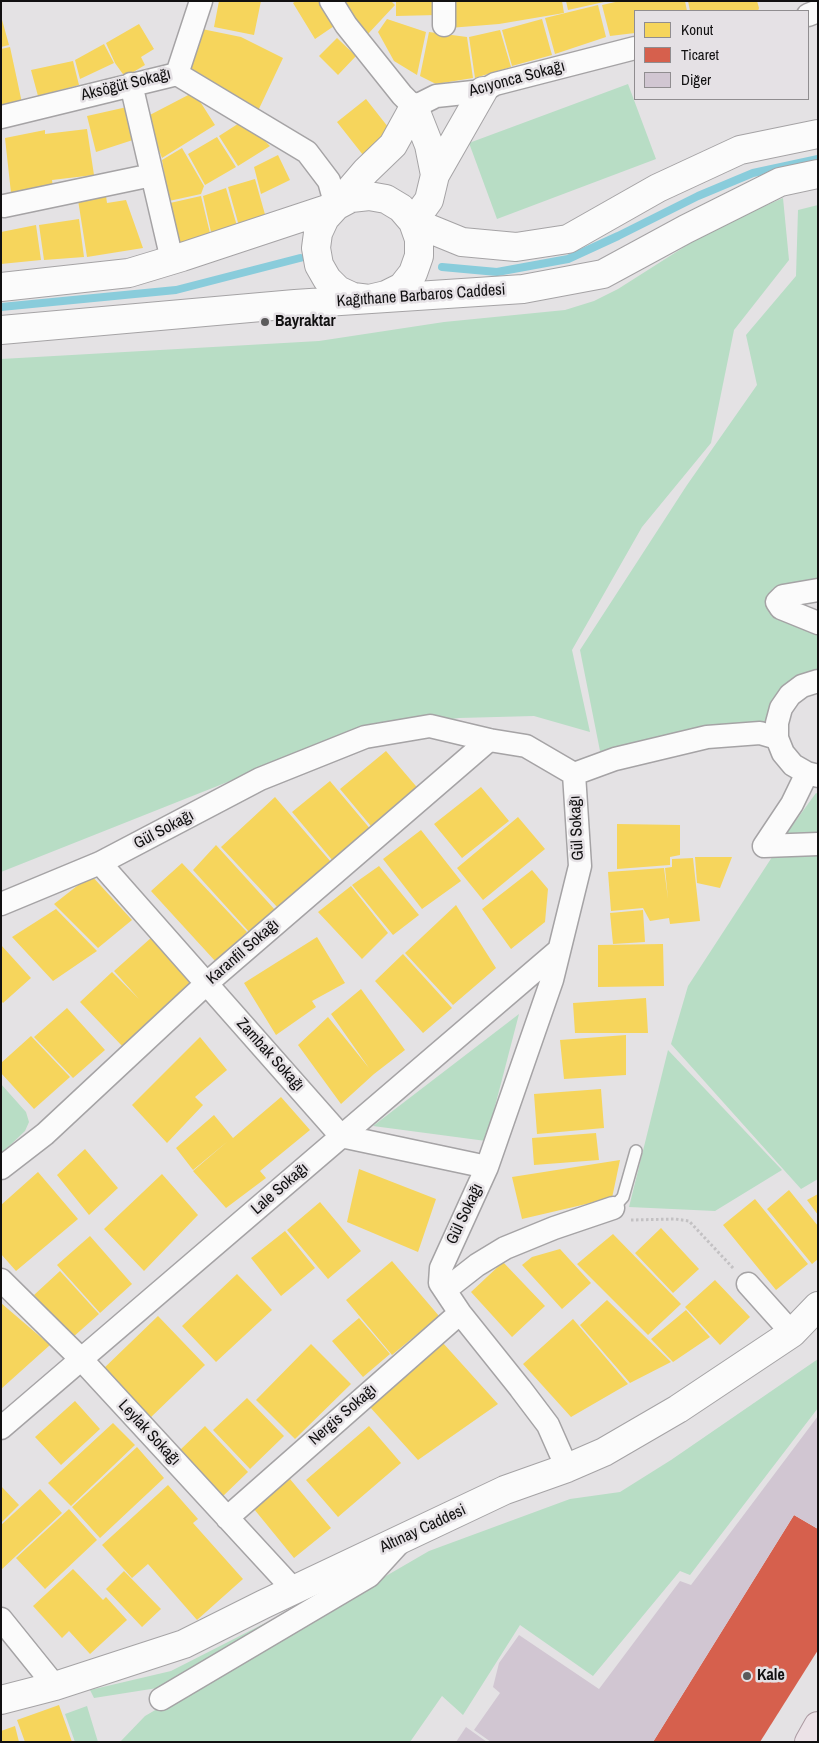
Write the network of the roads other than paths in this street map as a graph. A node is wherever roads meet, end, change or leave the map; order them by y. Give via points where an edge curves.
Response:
1 (201, 1) edge
2 (331, 1) edge
3 (444, 1) edge
4 (444, 25) dead end
5 (634, 48) edge
6 (177, 74) junction
7 (131, 84) junction
8 (483, 91) junction
9 (414, 107) junction
10 (1, 117) edge
11 (818, 134) edge
12 (818, 174) edge
13 (152, 175) junction
14 (435, 175) junction
15 (4, 206) dead end
16 (336, 206) junction
17 (413, 222) junction
18 (172, 260) junction
19 (1, 287) edge
20 (369, 299) junction
21 (1, 330) edge
22 (818, 590) edge
23 (818, 623) edge
24 (818, 681) edge
25 (777, 738) junction
26 (489, 740) junction
27 (574, 774) junction
28 (812, 775) edge
29 (818, 844) edge
30 (100, 863) junction
31 (1, 904) edge
32 (559, 950) junction
33 (206, 984) junction
34 (341, 1136) junction
35 (636, 1151) dead end
36 (487, 1167) junction
37 (1, 1168) edge
38 (613, 1208) joint
39 (1, 1280) edge
40 (748, 1284) road end
41 (445, 1290) junction
42 (818, 1306) edge
43 (460, 1312) junction
44 (792, 1334) junction
45 (81, 1359) junction
46 (1, 1428) edge
47 (566, 1468) junction
48 (227, 1518) junction
49 (404, 1538) junction
50 (294, 1590) junction
51 (1, 1619) edge
52 (55, 1686) junction
53 (161, 1699) dead end
54 (1, 1700) edge
55 (818, 1726) edge
56 (809, 1742) edge

1 - 6 street, Aksöğüt Sokağı
2 - 9 street via 346,25
3 - 4 street
5 - 8 street, Acıyonca Sokağı via 495,84
6 - 7 street, Aksöğüt Sokağı
6 - 16 street via 307,152 329,180
7 - 10 street, Aksöğüt Sokağı
7 - 13 street
8 - 9 street, Acıyonca Sokağı via 436,96
8 - 14 main road
9 - 14 main road via 429,145
9 - 16 main road via 393,145
11 - 17 main road via 740,150 658,188 568,239 516,247 462,242
12 - 20 main road, Kağıthane Barbaros Caddesi via 780,182 604,274 523,289
13 - 15 street
13 - 18 street
14 - 17 main road via 429,200
16 - 17 main road via 352,198 386,199 401,208
16 - 18 main road
16 - 20 main road via 318,233 319,265 338,290 353,297
17 - 20 main road via 419,239 419,256 413,273 402,287 386,296
18 - 19 main road via 129,273
20 - 21 main road, Kağıthane Barbaros Caddesi
22 - 23 street via 783,596 777,602 781,608
24 - 25 street via 802,686 790,695 781,708
25 - 27 street via 760,733 707,737 615,759
25 - 28 street via 793,765
26 - 27 street, Gül Sokağı via 526,746
26 - 30 street, Gül Sokağı via 430,726 365,738 260,779
26 - 33 street, Karanfil Sokağı
27 - 32 street, Gül Sokağı via 580,866
28 - 29 street via 764,846
30 - 31 street, Gül Sokağı
30 - 33 street, Zambak Sokağı
32 - 34 street, Lale Sokağı
32 - 36 street, Gül Sokağı via 552,980
33 - 34 street, Zambak Sokağı
33 - 37 street, Karanfil Sokağı via 45,1134
34 - 36 street
34 - 45 street, Lale Sokağı
35 - 38 lane via 623,1197
36 - 41 street, Gül Sokağı via 441,1268 440,1283
38 - 41 street via 505,1248
39 - 45 street, Leylak Sokağı
40 - 44 street
41 - 43 street, Gül Sokağı
42 - 44 main road, Altınay Caddesi
43 - 47 street, Gül Sokağı via 548,1425
43 - 48 street, Nergis Sokağı
44 - 47 main road, Altınay Caddesi via 678,1409 604,1452
45 - 46 street, Lale Sokağı
45 - 48 street, Leylak Sokağı
47 - 49 main road, Altınay Caddesi via 506,1490
48 - 50 street, Leylak Sokağı
49 - 50 main road, Altınay Caddesi
49 - 53 street via 369,1576
50 - 52 main road, Altınay Caddesi via 184,1644
51 - 52 street
52 - 54 main road, Altınay Caddesi
55 - 56 main road

